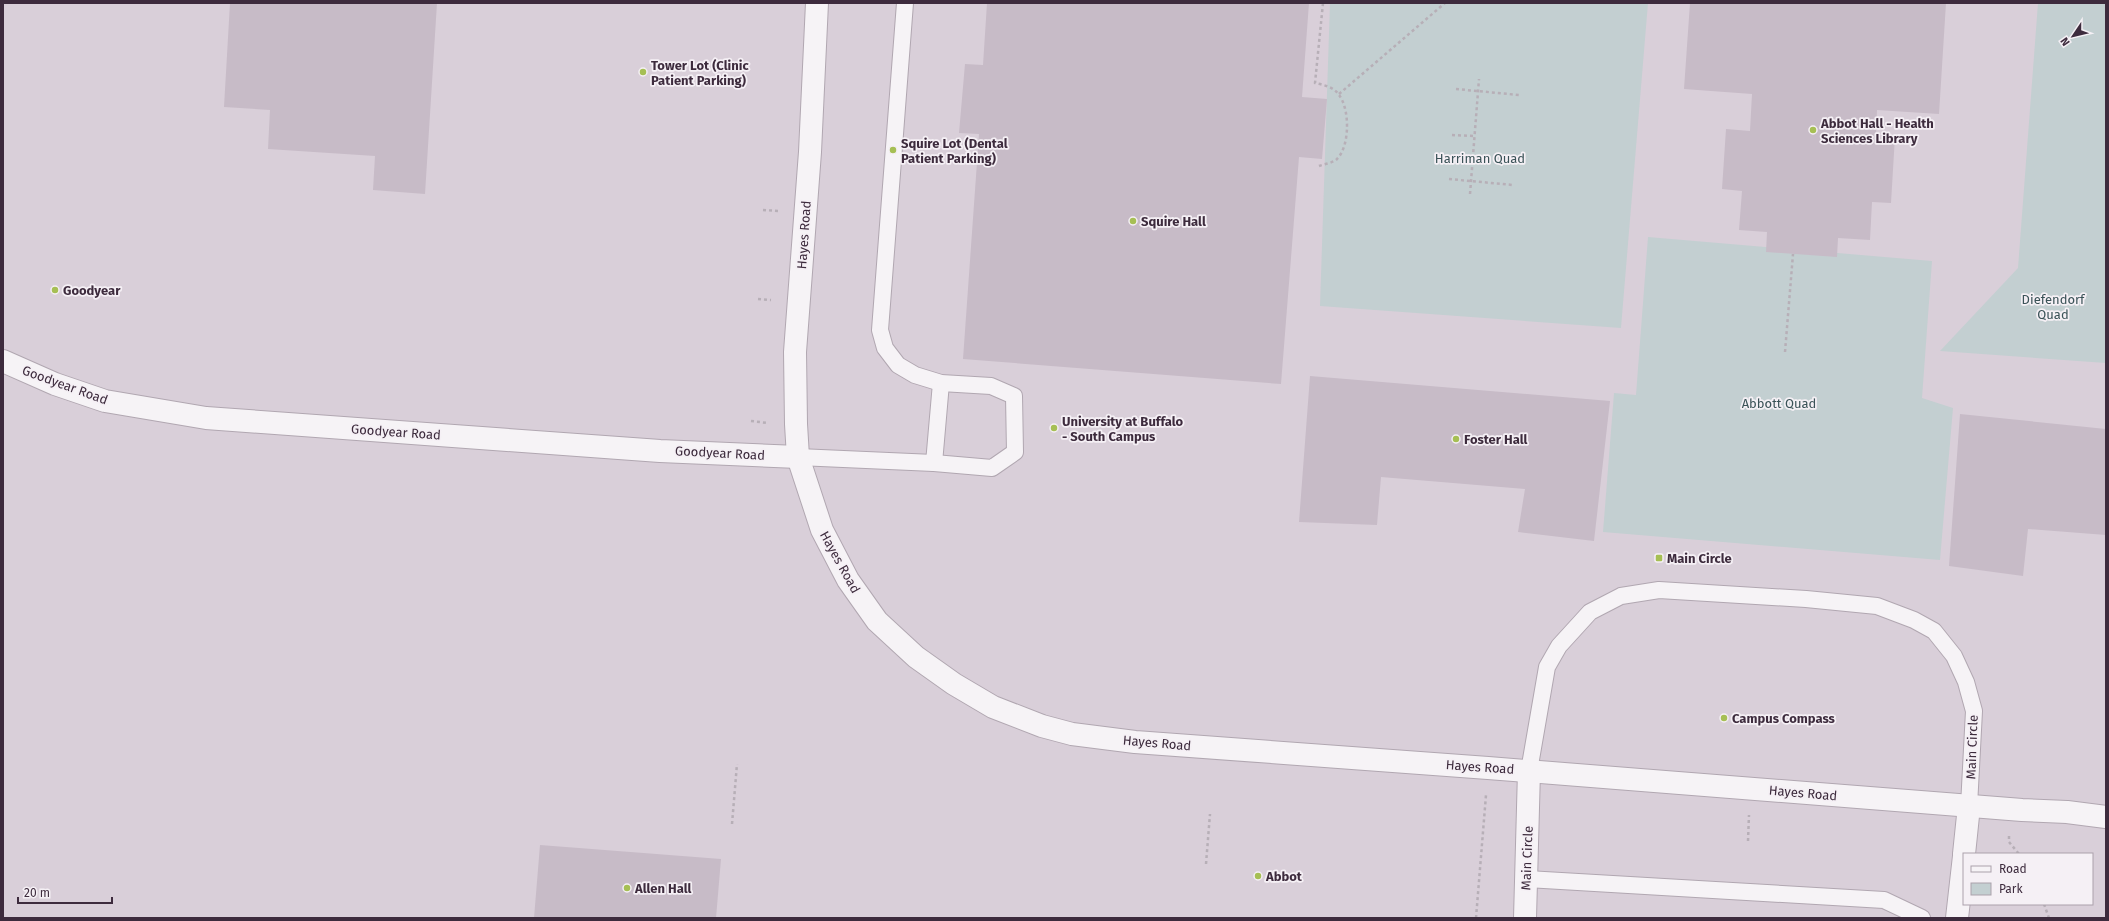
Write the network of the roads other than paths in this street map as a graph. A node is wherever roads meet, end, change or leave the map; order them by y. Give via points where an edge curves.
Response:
1 (817, 3) edge
2 (906, 3) edge
3 (3, 361) edge
4 (941, 383) junction
5 (798, 457) junction
6 (934, 463) junction
7 (1529, 771) junction
8 (1970, 806) junction
9 (2106, 817) edge
10 (1964, 853) edge
11 (1963, 864) edge
12 (1527, 878) junction
13 (1525, 918) edge
14 (1922, 918) edge
15 (1957, 918) edge

1 - 5 street, Hayes Road via 810,152 795,352
2 - 4 lane via 880,330 885,348 898,365 915,375
3 - 5 street, Goodyear Road via 55,384 105,401 206,418 652,450
4 - 6 lane
4 - 6 lane via 991,386 1014,396 1015,452 992,468
5 - 6 lane
5 - 7 street, Hayes Road via 822,530 848,580 877,621 916,657 993,707 1042,726 1072,734 1135,742
7 - 8 street, Hayes Road
7 - 8 lane, Main Circle via 1548,667 1559,646 1595,609 1621,596 1659,590 1806,599 1877,606 1914,620 1934,631 1954,656 1966,682 1974,711
7 - 12 street, Main Circle
8 - 9 street, Hayes Road
8 - 10 street, Main Circle
11 - 15 street, Main Circle
12 - 13 street, Main Circle
12 - 14 lane via 1884,900

